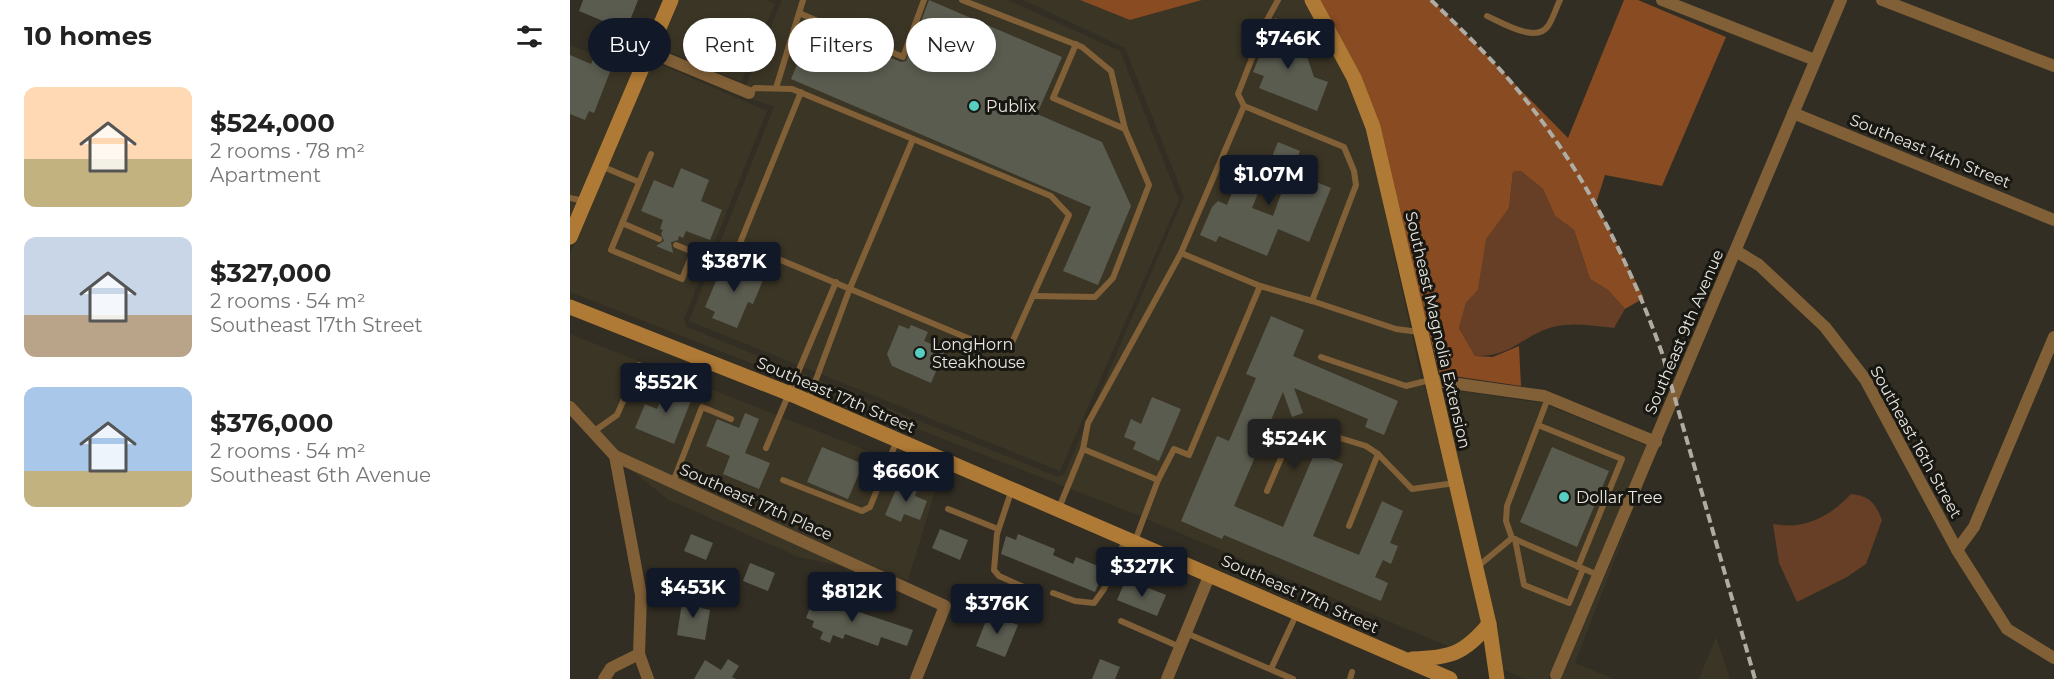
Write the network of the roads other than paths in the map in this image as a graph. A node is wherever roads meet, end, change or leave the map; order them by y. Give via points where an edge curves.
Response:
1 (671, 0) edge
2 (802, 0) edge
3 (924, 0) edge
4 (962, 0) edge
5 (1278, 0) edge
6 (1312, 0) edge
7 (1560, 0) edge
8 (1662, 0) edge
9 (1841, 0) edge
10 (1882, 0) edge
11 (799, 13) junction
12 (1487, 16) dead end
13 (664, 18) edge
14 (1076, 44) junction
15 (671, 60) edge
16 (1815, 60) junction
17 (2054, 66) edge
18 (641, 72) edge
19 (776, 88) junction
20 (801, 92) junction
21 (749, 93) joint
22 (1244, 106) junction
23 (1793, 113) junction
24 (1125, 129) junction
25 (913, 139) junction
26 (651, 154) dead end
27 (600, 165) junction
28 (639, 182) junction
29 (576, 205) edge
30 (2054, 220) edge
31 (622, 223) junction
32 (570, 237) edge
33 (659, 238) dead end
34 (676, 245) dead end
35 (1736, 251) junction
36 (1181, 253) junction
37 (836, 282) junction
38 (1260, 286) junction
39 (850, 288) junction
40 (1033, 296) junction
41 (1312, 301) junction
42 (570, 307) edge
43 (1420, 333) junction
44 (2054, 337) edge
45 (1321, 357) dead end
46 (639, 365) dead end
47 (1430, 380) junction
48 (787, 393) junction
49 (1548, 398) junction
50 (808, 401) junction
51 (570, 407) edge
52 (731, 419) dead end
53 (1538, 425) junction
54 (593, 432) junction
55 (897, 440) junction
56 (1656, 442) junction
57 (766, 448) dead end
58 (1083, 449) junction
59 (1378, 454) junction
60 (615, 456) junction
61 (783, 480) dead end
62 (1158, 480) junction
63 (673, 483) junction
64 (1455, 483) junction
65 (1012, 489) junction
66 (1267, 491) dead end
67 (948, 509) dead end
68 (1059, 509) junction
69 (1349, 526) dead end
70 (998, 529) junction
71 (1131, 539) junction
72 (1513, 539) junction
73 (1957, 550) junction
74 (1476, 568) junction
75 (1581, 568) junction
76 (1210, 574) junction
77 (1599, 575) junction
78 (1026, 588) dead end
79 (1053, 593) dead end
80 (1297, 612) junction
81 (1121, 621) dead end
82 (1489, 624) junction
83 (1186, 633) junction
84 (1180, 647) junction
85 (639, 654) junction
86 (2054, 658) edge
87 (1404, 659) junction
88 (1270, 669) junction
89 (1556, 675) dead end
90 (1289, 678) edge
91 (604, 679) edge
92 (648, 679) edge
93 (916, 679) edge
94 (1167, 679) edge
95 (1450, 679) edge
96 (1497, 679) edge

1 - 13 main road
2 - 11 lane
3 - 11 lane via 903,57
4 - 14 lane
5 - 22 lane via 1238,94
6 - 43 main road, Southeast Magnolia Extension via 1354,78 1373,127
7 - 12 lane via 1548,27 1540,32 1528,32
8 - 16 street
9 - 16 street, Southeast 9th Avenue
10 - 17 street
11 - 19 lane
14 - 24 lane via 1110,71
14 - 24 lane via 1053,98
15 - 21 street
16 - 23 street, Southeast 9th Avenue
18 - 27 main road
19 - 20 lane
19 - 21 lane via 755,88
20 - 25 lane
20 - 37 lane via 740,243
22 - 36 lane
22 - 41 lane via 1344,147 1354,171 1356,185
23 - 30 street, Southeast 14th Street
23 - 35 street, Southeast 9th Avenue
24 - 40 lane via 1149,185 1113,278 1095,297
25 - 39 lane
25 - 40 lane via 1051,196 1069,215
26 - 28 lane
27 - 28 lane
27 - 29 main road
28 - 31 lane
29 - 32 main road
31 - 33 lane
31 - 34 lane via 611,250 682,279 693,252
35 - 56 street, Southeast 9th Avenue
35 - 73 street, Southeast 16th Street via 1759,265 1825,327 1865,379
36 - 38 lane
36 - 58 lane via 1088,423
37 - 39 lane
37 - 48 lane
38 - 41 lane
38 - 62 lane via 1188,455 1174,449
39 - 40 lane via 994,349 1010,347
39 - 50 lane
41 - 43 lane
42 - 48 main road, Southeast 17th Street
43 - 47 main road, Southeast Magnolia Extension
44 - 73 street via 1974,527
45 - 47 lane via 1406,386
46 - 54 lane via 618,415
47 - 49 street
47 - 64 main road, Southeast Magnolia Extension
48 - 50 main road, Southeast 17th Street
48 - 57 lane
49 - 53 lane
49 - 56 street
50 - 55 main road, Southeast 17th Street
51 - 54 street, Southeast 17th Place
52 - 63 lane via 702,407
53 - 72 lane via 1507,506 1506,521
53 - 75 lane via 1622,459
54 - 60 street, Southeast 17th Place
55 - 61 lane via 870,507 862,511
55 - 65 main road, Southeast 17th Street
56 - 77 street, Southeast 9th Avenue
58 - 62 lane
58 - 68 lane
59 - 64 lane via 1412,489
59 - 66 lane via 1366,446 1317,431 1287,444
59 - 69 lane
60 - 63 street, Southeast 17th Place
60 - 85 street via 641,595
62 - 71 lane
63 - 93 street, Southeast 17th Place via 945,606
64 - 74 main road, Southeast Magnolia Extension
65 - 68 main road, Southeast 17th Street
65 - 70 lane
67 - 70 lane
68 - 71 main road, Southeast 17th Street
70 - 78 lane via 994,570
71 - 76 main road, Southeast 17th Street
71 - 79 lane via 1094,603
72 - 74 lane
72 - 75 lane
72 - 75 lane via 1524,585 1569,603
73 - 86 street, Southeast 16th Street via 2007,629
74 - 82 main road, Southeast Magnolia Extension
75 - 77 lane
76 - 80 main road, Southeast 17th Street
76 - 83 street
77 - 89 street, Southeast 9th Avenue
80 - 87 main road, Southeast 17th Street
80 - 88 lane
81 - 84 lane
82 - 87 main road via 1474,642 1456,654
82 - 96 main road, Southeast Magnolia Extension
83 - 84 street
83 - 88 lane
84 - 94 street
85 - 91 street via 611,668
85 - 92 street
87 - 95 main road, Southeast 17th Street
88 - 90 lane

